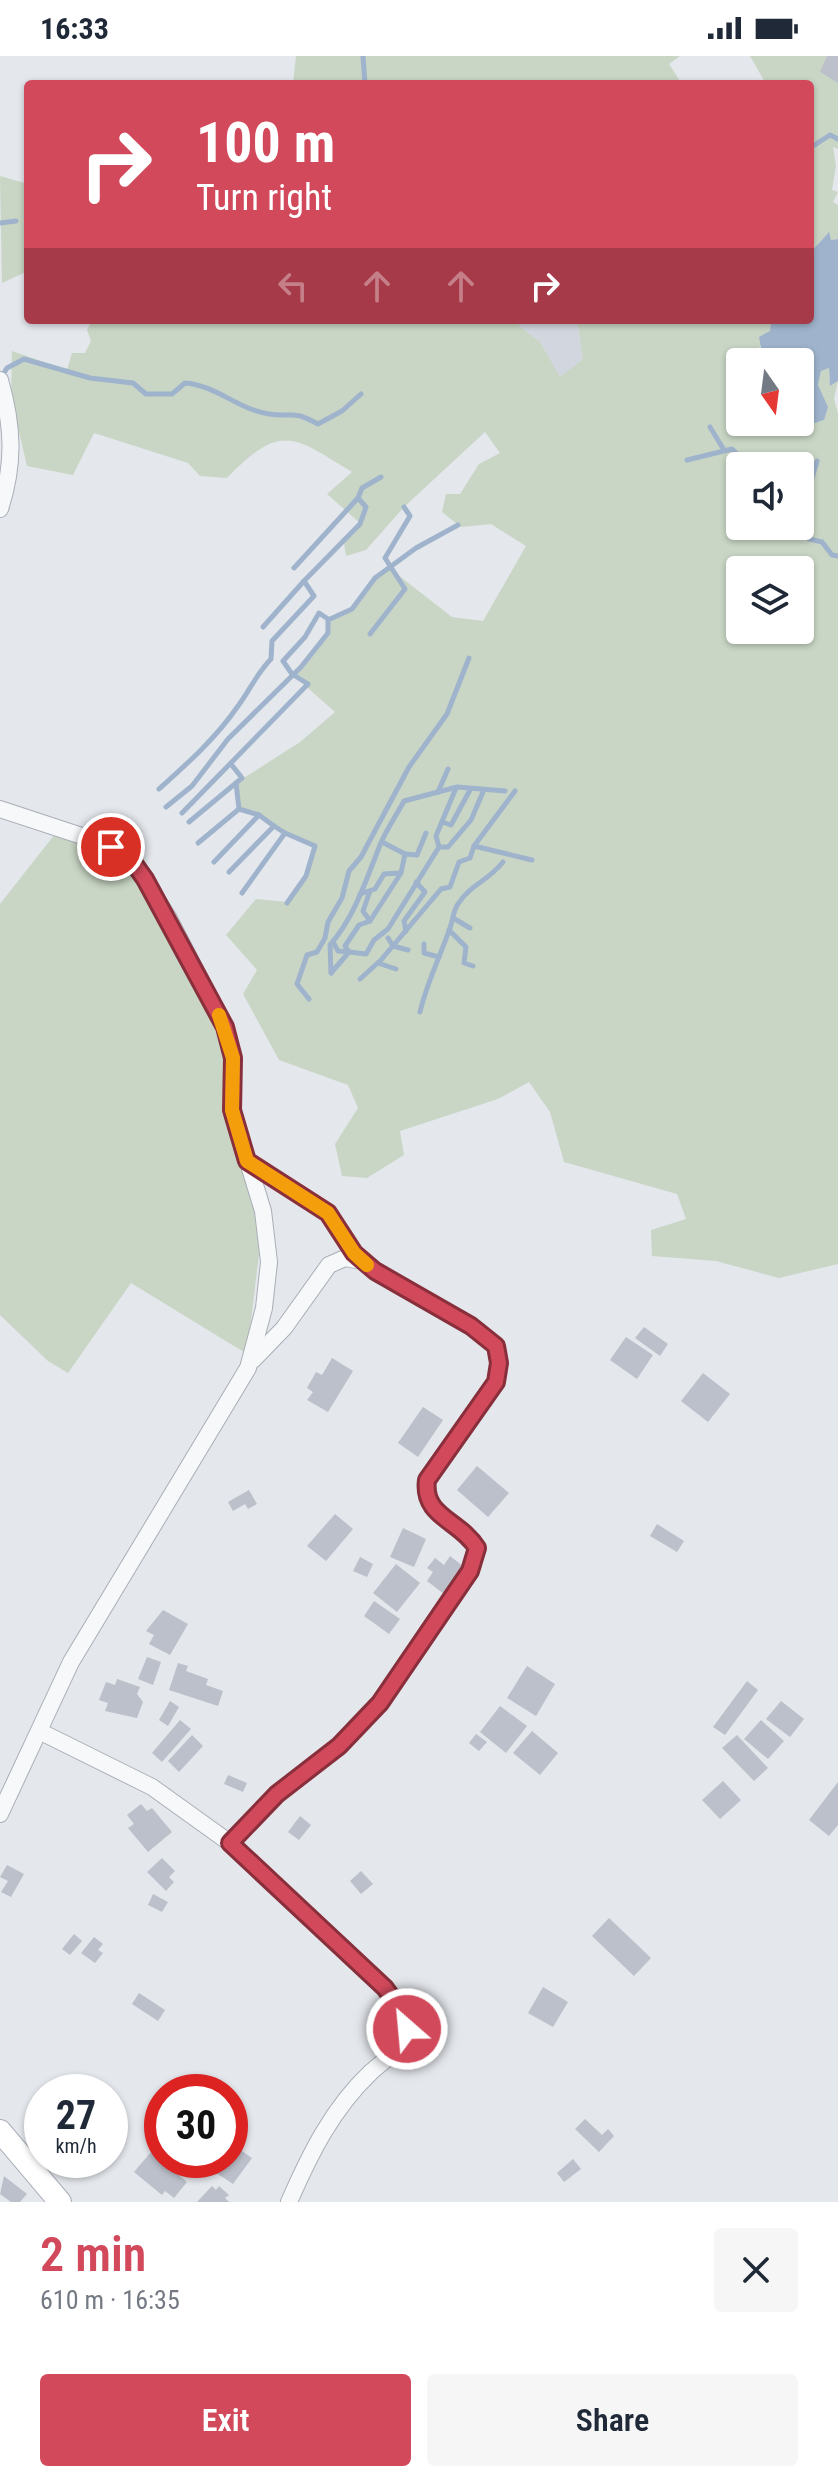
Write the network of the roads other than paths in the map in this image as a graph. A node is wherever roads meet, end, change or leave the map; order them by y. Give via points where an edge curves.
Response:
1 (0, 380) edge
2 (0, 509) edge
3 (0, 809) edge
4 (247, 1161) junction
5 (363, 1262) junction
6 (250, 1362) junction
7 (39, 1731) junction
8 (0, 1814) edge
9 (230, 1843) junction
10 (0, 2131) edge
11 (60, 2202) edge
12 (289, 2202) edge

1 - 2 street via 13,443
3 - 4 street via 111,847 130,858 145,879 225,1027 233,1058 232,1110
4 - 5 street via 328,1213
4 - 6 street via 263,1211 269,1262
5 - 6 street via 345,1258 329,1265 272,1342
5 - 9 street via 496,1346 496,1382 427,1480 425,1494 435,1511 467,1532 477,1548 470,1571 380,1703
6 - 7 street via 71,1662
7 - 8 street
7 - 9 street via 152,1787
9 - 12 street via 385,1988 403,2013 407,2029 400,2045 326,2123
10 - 11 street

